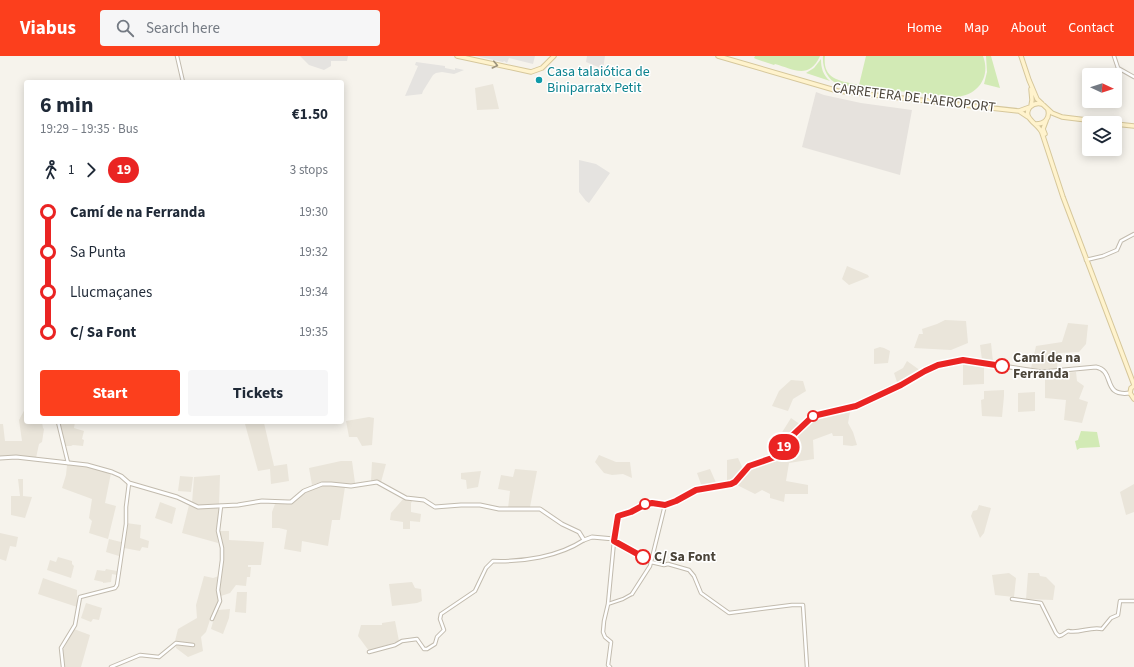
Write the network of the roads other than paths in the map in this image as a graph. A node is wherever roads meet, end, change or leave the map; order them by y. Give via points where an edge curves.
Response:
1 (177, 56) edge
2 (457, 56) edge
3 (554, 56) edge
4 (718, 56) edge
5 (723, 56) edge
6 (1021, 56) edge
7 (1114, 56) edge
8 (752, 65) junction
9 (1134, 77) edge
10 (183, 80) edge
11 (1029, 80) junction
12 (1042, 104) junction
13 (1030, 107) junction
14 (1047, 109) junction
15 (1018, 111) junction
16 (1062, 116) junction
17 (1028, 117) junction
18 (1082, 119) edge
19 (1046, 120) junction
20 (1035, 123) junction
21 (1122, 125) edge
22 (1134, 126) edge
23 (1058, 183) junction
24 (1134, 234) edge
25 (1086, 260) junction
26 (1133, 384) edge
27 (1130, 394) junction
28 (1134, 399) edge
29 (58, 424) edge
30 (0, 458) edge
31 (68, 463) junction
32 (129, 483) junction
33 (665, 505) junction
34 (221, 506) junction
35 (618, 516) joint
36 (584, 540) junction
37 (614, 540) junction
38 (651, 562) junction
39 (632, 594) joint
40 (1012, 599) dead end
41 (1134, 601) edge
42 (608, 604) junction
43 (212, 619) dead end
44 (192, 645) dead end
45 (369, 652) dead end
46 (63, 667) edge
47 (111, 667) edge
48 (610, 667) edge
49 (807, 667) edge

1 - 10 street
2 -> 3 main road via 529,72 538,71
4 - 8 main road, CARRETERA DE L'AEROPORT
5 - 8 main road
6 - 11 main road
7 - 9 street via 1118,68
8 - 15 main road, CARRETERA DE L'AEROPORT via 842,91
11 - 12 main road via 1037,99
11 - 13 main road via 1032,97
12 - 13 main road
12 - 14 main road
13 - 15 main road, CARRETERA DE L'AEROPORT
13 - 17 main road
14 - 16 main road
14 - 19 main road
15 - 17 main road, CARRETERA DE L'AEROPORT
16 - 18 main road
16 - 19 main road
17 - 20 main road
19 - 20 main road
19 - 23 main road via 1044,129
20 - 23 main road via 1042,133
21 - 22 main road
23 - 25 main road
24 - 25 street via 1122,242 1118,250
25 - 26 main road
26 - 27 main road
27 - 28 main road
27 - 33 street via 1115,392 1106,373 1096,367 1042,372 967,360 951,362 931,368 856,406 813,416 775,457 749,466 735,482 696,490
29 - 31 street
30 - 31 street via 16,457
31 - 32 street via 102,469 121,476
32 - 34 street via 177,497 195,506
32 - 46 street via 117,585 115,588 80,597 75,625 61,648
33 - 35 street via 646,504
33 - 38 street
34 - 36 street via 262,501 288,502 304,491 322,484 351,486 374,482 406,498 424,500 435,507 473,505 499,509 540,509 579,532
34 - 43 street via 218,531 222,548 218,590 220,601
35 - 37 street
36 - 37 street via 592,537
36 - 45 street via 547,556 516,561 493,561 486,568 475,591 441,614 444,630 435,644 427,649 424,649 417,639
37 - 38 street
37 - 42 street
38 - 39 street
38 - 49 street via 691,571 701,593 731,614 803,605
39 - 42 street
40 - 41 street via 1041,603 1059,636 1068,631 1096,627 1102,629 1111,618 1118,615 1120,601
42 - 48 street via 603,632 611,642 608,665
44 - 47 street via 176,643 159,657 140,655

